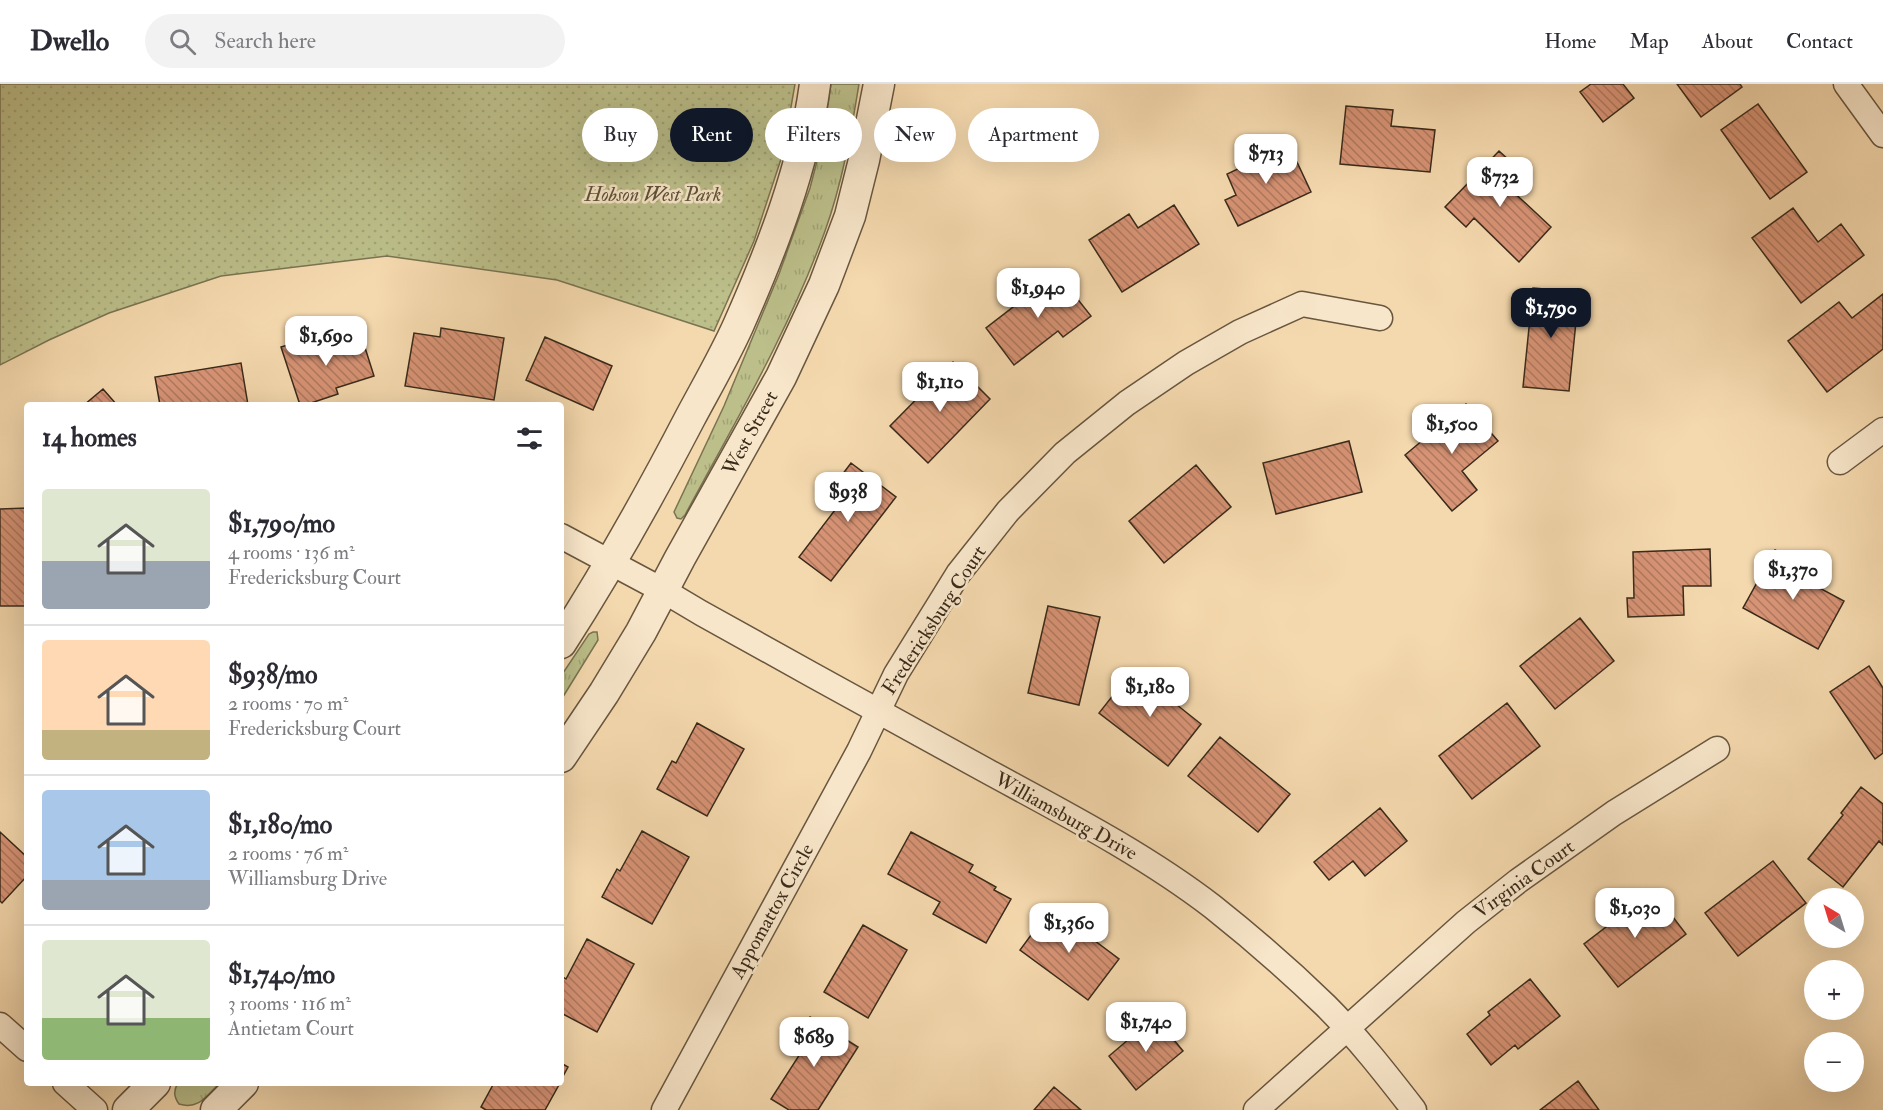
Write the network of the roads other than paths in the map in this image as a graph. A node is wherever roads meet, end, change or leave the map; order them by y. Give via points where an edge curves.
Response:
1 (815, 84) edge
2 (879, 84) edge
3 (1846, 84) edge
4 (1883, 135) edge
5 (1380, 318) dead end
6 (1883, 430) edge
7 (1840, 462) dead end
8 (564, 538) edge
9 (611, 563) junction
10 (664, 591) junction
11 (564, 638) edge
12 (877, 710) junction
13 (1717, 749) dead end
14 (564, 753) edge
15 (0, 1024) edge
16 (1346, 1028) junction
17 (24, 1046) edge
18 (69, 1086) edge
19 (152, 1086) edge
20 (240, 1086) edge
21 (95, 1110) edge
22 (128, 1110) edge
23 (216, 1110) edge
24 (664, 1110) edge
25 (1256, 1110) edge
26 (1414, 1110) edge

1 - 9 street via 794,178 737,327
2 - 10 street, West Street via 850,216 824,285 781,377
3 - 4 street
5 - 12 street, Fredericksburg Court via 1302,304 1240,332 1127,404 1065,453 1008,511 958,574
6 - 7 street
8 - 9 street, Williamsburg Drive
9 - 10 street, Williamsburg Drive
9 - 11 street
10 - 12 street, Williamsburg Drive
10 - 14 street, West Street
12 - 16 street, Williamsburg Drive via 1145,860 1264,949
12 - 24 street, Appomattox Circle via 859,751
13 - 16 street, Virginia Court via 1614,813 1518,881
15 - 17 street
16 - 25 street, Virginia Court
16 - 26 street, Williamsburg Drive
18 - 21 street
19 - 22 street
20 - 23 street

